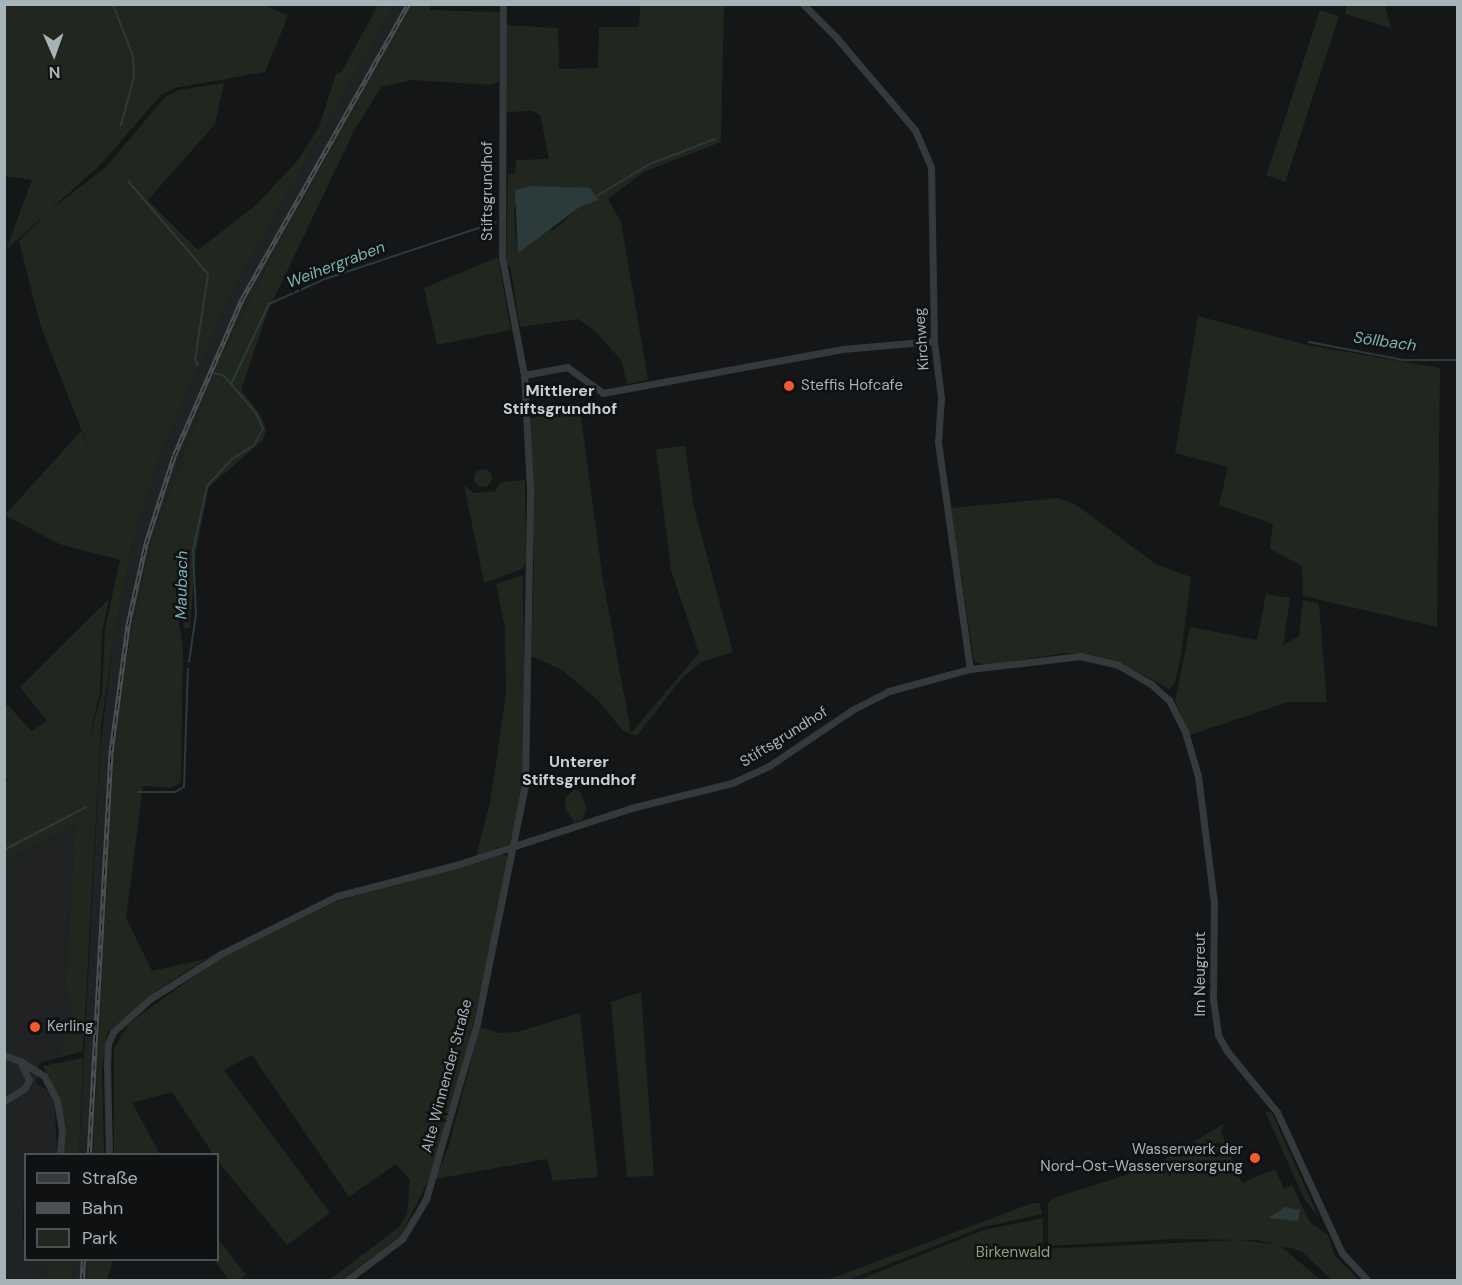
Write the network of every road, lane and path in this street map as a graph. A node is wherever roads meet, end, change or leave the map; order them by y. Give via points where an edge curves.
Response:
1 (503, 4) edge
2 (803, 4) edge
3 (934, 341) junction
4 (524, 375) junction
5 (970, 669) junction
6 (1168, 700) joint
7 (513, 846) junction
8 (4, 1055) edge
9 (20, 1061) junction
10 (4, 1101) edge
11 (60, 1153) edge
12 (109, 1153) edge
13 (347, 1281) edge
14 (1367, 1281) edge

1 - 4 street, Stiftsgrundhof via 502,258
2 - 3 street, Kirchweg via 915,130 931,167
3 - 4 street via 868,346 753,364 603,393 567,367
3 - 5 street, Kirchweg via 941,398 938,442
4 - 7 street, Stiftsgrundhof via 530,489 527,751
5 - 6 street, Stiftsgrundhof via 1042,658 1093,658 1135,674
5 - 7 street, Stiftsgrundhof via 889,691 768,766 732,783 632,808
6 - 14 street, Im Neugreut via 1185,732 1198,776 1214,902 1213,999 1218,1035 1227,1052 1277,1112 1342,1254
7 - 12 street via 337,897 212,959 150,999 119,1025 108,1044
7 - 13 street, Alte Winnender Straße via 477,1023 426,1199 402,1239
8 - 9 street
9 - 10 street via 28,1074 28,1083
9 - 11 street via 44,1076 57,1100 62,1130

